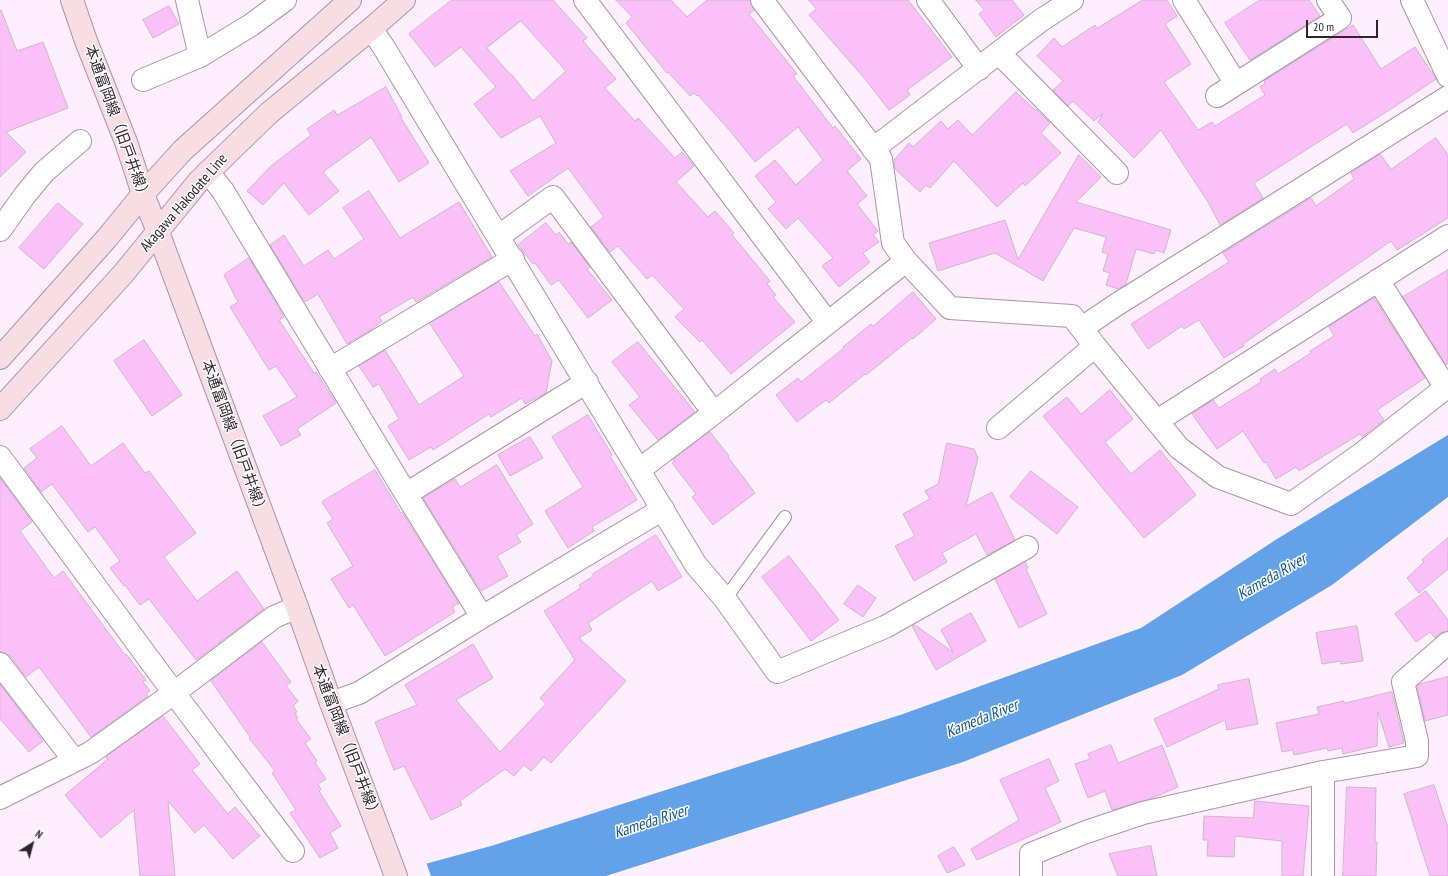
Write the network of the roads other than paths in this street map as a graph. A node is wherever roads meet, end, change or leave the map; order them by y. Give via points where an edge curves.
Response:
1 (72, 0) edge
2 (187, 0) edge
3 (285, 0) edge
4 (350, 0) edge
5 (404, 0) edge
6 (585, 0) edge
7 (762, 0) edge
8 (928, 0) edge
9 (1072, 0) edge
10 (1184, 0) edge
11 (1328, 0) edge
12 (1412, 0) edge
13 (371, 29) junction
14 (999, 53) junction
15 (200, 56) junction
16 (979, 69) junction
17 (1448, 76) edge
18 (143, 80) dead end
19 (1236, 84) junction
20 (1217, 96) dead end
21 (1448, 97) edge
22 (80, 141) dead end
23 (873, 149) junction
24 (208, 172) junction
25 (1116, 173) dead end
26 (142, 194) junction
27 (0, 230) edge
28 (158, 232) junction
29 (499, 236) junction
30 (1448, 236) edge
31 (513, 259) junction
32 (906, 261) junction
33 (1378, 280) junction
34 (828, 323) junction
35 (1082, 328) junction
36 (1095, 346) junction
37 (0, 358) edge
38 (330, 370) junction
39 (587, 382) junction
40 (1447, 387) edge
41 (0, 409) edge
42 (714, 413) junction
43 (1157, 421) junction
44 (998, 428) dead end
45 (0, 457) edge
46 (639, 470) junction
47 (406, 494) junction
48 (663, 509) junction
49 (785, 517) dead end
50 (1027, 547) dead end
51 (725, 599) junction
52 (297, 607) junction
53 (482, 617) junction
54 (1448, 643) edge
55 (0, 664) edge
56 (174, 693) junction
57 (331, 703) junction
58 (74, 760) junction
59 (1323, 772) junction
60 (0, 798) edge
61 (293, 851) dead end
62 (396, 876) edge
63 (1031, 876) edge
64 (1324, 876) edge

1 - 26 main road, 本通富岡線（旧戸井線） via 126,142
2 - 15 street
3 - 15 street via 251,25
4 - 26 main road via 183,150
5 - 13 main road, Akagawa Hakodate Line
6 - 34 street
7 - 23 street
8 - 16 street
9 - 14 street
10 - 19 street
11 - 19 street via 1340,18
12 - 17 street
13 - 24 main road, Akagawa Hakodate Line via 269,113
13 - 29 street
14 - 16 street
14 - 25 street
15 - 18 street
16 - 23 street
19 - 20 street
21 - 35 street
22 - 27 street via 44,172
23 - 32 street via 881,159 893,243
24 - 28 main road, Akagawa Hakodate Line
24 - 38 street via 223,191
26 - 28 main road, 本通富岡線（旧戸井線）
26 - 37 main road via 107,238
28 - 41 main road, Akagawa Hakodate Line
28 - 52 main road, 本通富岡線（旧戸井線）
29 - 31 street
29 - 42 street via 553,197
30 - 33 street
31 - 38 street
31 - 39 street
32 - 34 street
32 - 35 street via 950,308 1072,316
33 - 40 street
33 - 43 street
34 - 42 street
35 - 36 street
36 - 43 street
36 - 44 street
38 - 47 street
39 - 46 street
39 - 47 street
40 - 43 street via 1364,452 1291,504 1218,477 1179,448
42 - 46 street
45 - 56 street
46 - 48 street
47 - 53 street
48 - 51 street via 696,564
48 - 53 street
49 - 51 lane
50 - 51 street via 885,627 778,672
52 - 56 street via 274,617
52 - 57 main road, 本通富岡線（旧戸井線）
53 - 57 street via 359,693
54 - 59 street via 1404,682 1417,741 1417,756
55 - 58 street
56 - 58 street via 90,753
56 - 61 street
57 - 62 main road, 本通富岡線（旧戸井線）
58 - 60 street
59 - 63 street via 1143,813 1086,832 1031,854
59 - 64 street

